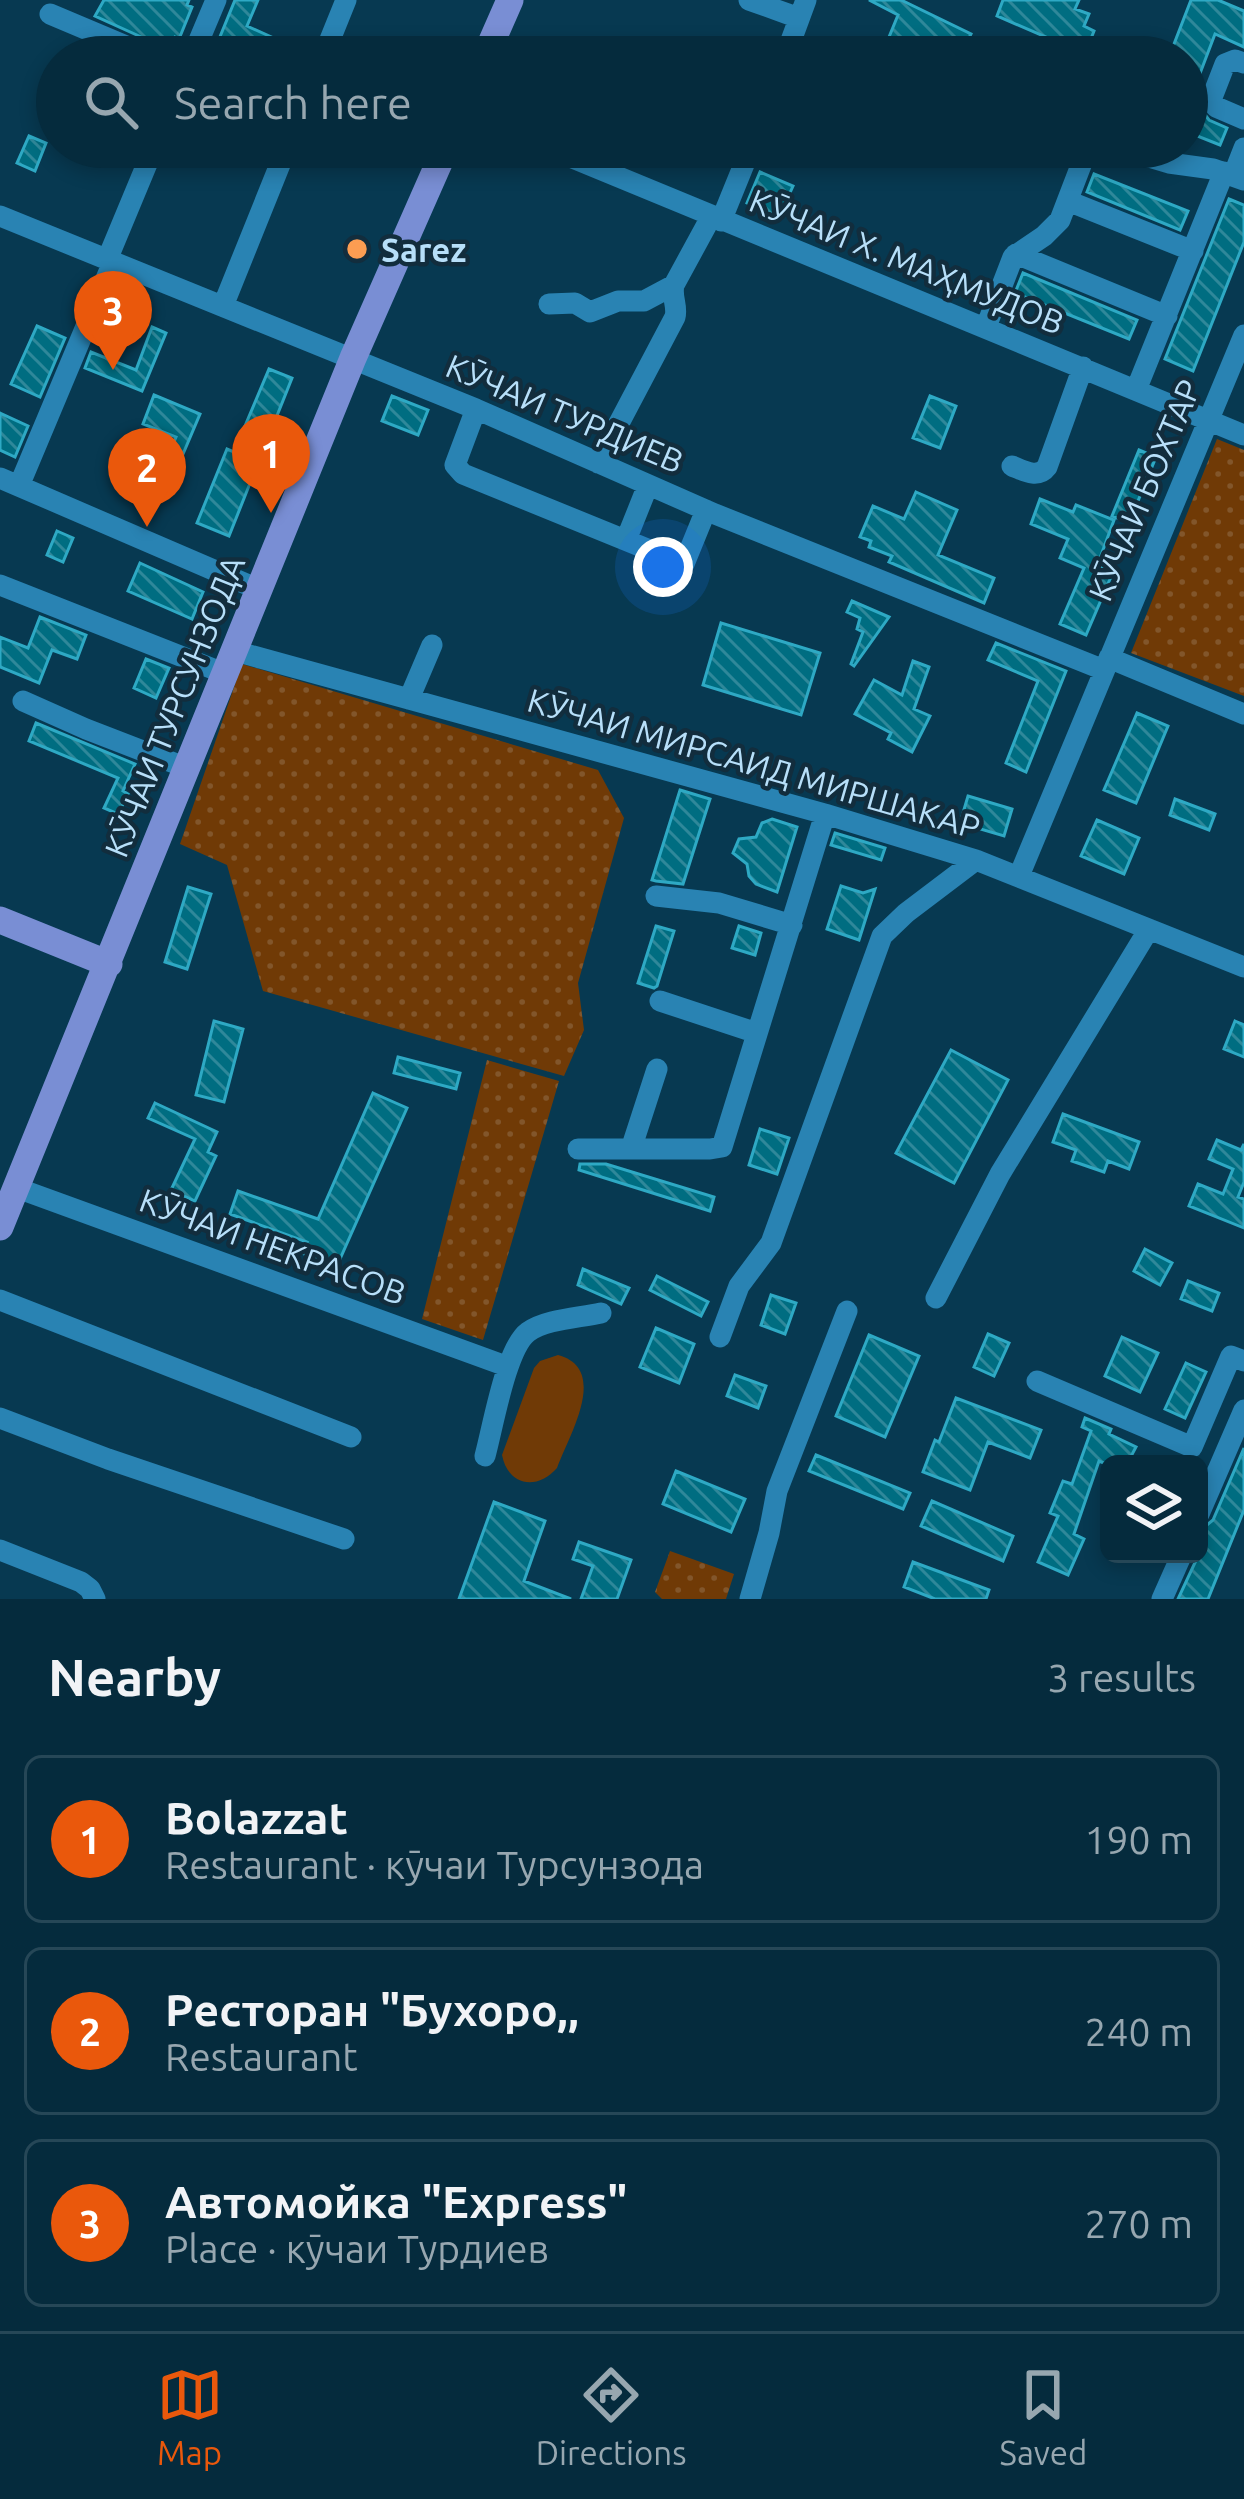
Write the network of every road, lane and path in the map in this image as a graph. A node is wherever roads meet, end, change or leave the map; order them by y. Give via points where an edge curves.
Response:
1 (216, 0) edge
2 (346, 0) edge
3 (510, 0) edge
4 (749, 0) edge
5 (803, 9) edge
6 (50, 14) dead end
7 (102, 36) edge
8 (201, 36) edge
9 (331, 36) edge
10 (494, 36) edge
11 (1244, 64) edge
12 (1244, 119) edge
13 (1244, 148) edge
14 (146, 168) edge
15 (279, 168) edge
16 (437, 168) edge
17 (596, 168) edge
18 (741, 168) edge
19 (1080, 168) edge
20 (1234, 176) edge
21 (1068, 200) junction
22 (0, 216) edge
23 (716, 219) junction
24 (1193, 251) junction
25 (1016, 254) junction
26 (110, 261) junction
27 (674, 285) junction
28 (549, 304) dead end
29 (224, 306) junction
30 (1167, 316) junction
31 (986, 327) junction
32 (1244, 335) edge
33 (353, 358) junction
34 (1083, 367) junction
35 (1136, 390) junction
36 (476, 409) junction
37 (1209, 420) junction
38 (1244, 435) edge
39 (598, 463) junction
40 (1012, 466) dead end
41 (10, 482) edge
42 (647, 485) junction
43 (706, 510) junction
44 (626, 540) junction
45 (0, 586) edge
46 (260, 590) junction
47 (432, 645) dead end
48 (231, 662) junction
49 (1107, 664) junction
50 (409, 699) junction
51 (23, 701) dead end
52 (1244, 714) edge
53 (187, 768) junction
54 (825, 814) junction
55 (976, 860) junction
56 (1019, 876) junction
57 (656, 896) dead end
58 (0, 920) edge
59 (792, 926) junction
60 (1149, 929) junction
61 (109, 964) junction
62 (1244, 967) edge
63 (660, 1001) dead end
64 (757, 1033) junction
65 (657, 1069) dead end
66 (578, 1149) dead end
67 (631, 1149) junction
68 (17, 1188) junction
69 (0, 1227) edge
70 (936, 1298) dead end
71 (0, 1300) edge
72 (847, 1311) dead end
73 (601, 1313) dead end
74 (720, 1337) dead end
75 (1244, 1361) edge
76 (506, 1366) junction
77 (1036, 1381) dead end
78 (1244, 1410) edge
79 (0, 1418) edge
80 (351, 1437) dead end
81 (485, 1456) dead end
82 (1208, 1493) edge
83 (344, 1539) dead end
84 (0, 1550) edge
85 (1178, 1563) edge
86 (94, 1599) edge
87 (750, 1599) edge
88 (1162, 1599) edge

1 - 8 street
2 - 9 street
3 - 10 main road
4 - 5 street
6 - 7 street
11 - 12 street via 1225,64 1211,100
13 - 20 street
14 - 26 street
15 - 29 street
16 - 33 main road, КӮЧАИ ТУРСУНЗОДА
17 - 23 street, КӮЧАИ Х. МАҲМУДОВ
18 - 23 street
19 - 21 street
20 - 24 street
21 - 24 street
21 - 25 street via 1049,232
22 - 26 street, КӮЧАИ ТУРДИЕВ
23 - 27 street
23 - 31 street, КӮЧАИ Х. МАҲМУДОВ
24 - 30 street
25 - 30 street
25 - 31 street
26 - 29 street, КӮЧАИ ТУРДИЕВ
26 - 41 street
27 - 28 street via 644,301 590,312
27 - 39 street via 675,317
29 - 33 street, КӮЧАИ ТУРДИЕВ
30 - 35 street
31 - 34 street, КӮЧАИ Х. МАҲМУДОВ
32 - 37 street, КӮЧАИ БОХТАР
33 - 36 street, КӮЧАИ ТУРДИЕВ
33 - 46 main road, КӮЧАИ ТУРСУНЗОДА
34 - 35 street, КӮЧАИ Х. МАҲМУДОВ
34 - 40 street via 1047,467 1032,473
35 - 37 street, КӮЧАИ Х. МАҲМУДОВ
36 - 39 street, КӮЧАИ ТУРДИЕВ
36 - 44 street via 457,470
37 - 38 street, КӮЧАИ Х. МАҲМУДОВ
37 - 49 street, КӮЧАИ БОХТАР
39 - 42 street, КӮЧАИ ТУРДИЕВ
41 - 46 street
42 - 43 street, КӮЧАИ ТУРДИЕВ
42 - 44 street
43 - 44 street via 684,563
43 - 49 street, КӮЧАИ ТУРДИЕВ
45 - 48 street, КӮЧАИ МИРСАИД МИРШАКАР
46 - 48 main road, КӮЧАИ ТУРСУНЗОДА
47 - 50 street
48 - 50 street, КӮЧАИ МИРСАИД МИРШАКАР
48 - 53 main road, КӮЧАИ ТУРСУНЗОДА
49 - 52 street, КӮЧАИ ТУРДИЕВ
49 - 56 street, КӮЧАИ БОХТАР
50 - 54 street, КӮЧАИ МИРСАИД МИРШАКАР
51 - 53 street
53 - 61 main road, КӮЧАИ ТУРСУНЗОДА
54 - 55 street, КӮЧАИ МИРСАИД МИРШАКАР
54 - 59 street
55 - 56 street, КӮЧАИ МИРСАИД МИРШАКАР
55 - 74 street via 881,936 771,1243 739,1286
56 - 60 street, КӮЧАИ МИРСАИД МИРШАКАР
57 - 59 street via 719,903
58 - 61 main road
59 - 64 street
60 - 62 street, КӮЧАИ МИРСАИД МИРШАКАР
60 - 70 street via 1000,1174
61 - 68 main road, КӮЧАИ ТУРСУНЗОДА
63 - 64 street
64 - 67 street via 722,1147
65 - 67 street
66 - 67 street
68 - 69 main road, КӮЧАИ ТУРСУНЗОДА
68 - 76 street, КӮЧАИ НЕКРАСОВ
71 - 80 street
72 - 87 street via 777,1491
73 - 76 street via 526,1333
75 - 77 street via 1231,1356 1192,1447
76 - 81 street
78 - 82 street
79 - 83 street
84 - 86 street via 80,1582
85 - 88 street

